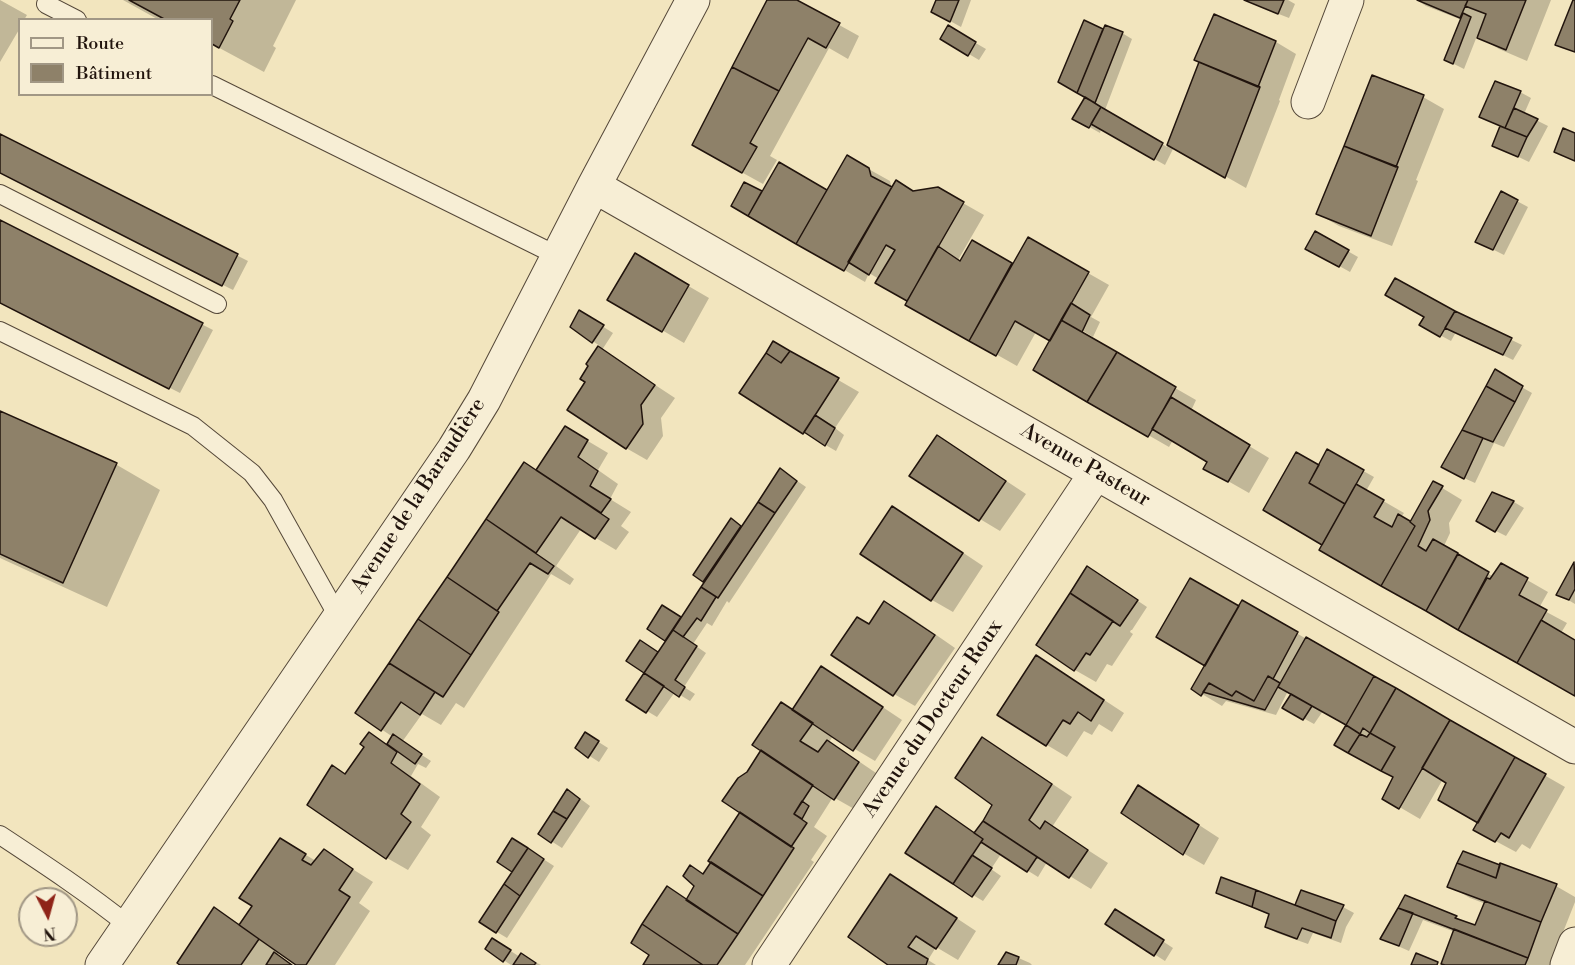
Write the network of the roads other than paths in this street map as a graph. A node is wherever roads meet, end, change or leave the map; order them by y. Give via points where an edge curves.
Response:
1 (48, 0) edge
2 (693, 0) edge
3 (1347, 0) edge
4 (73, 18) edge
5 (213, 85) edge
6 (1308, 102) dead end
7 (594, 186) junction
8 (0, 194) edge
9 (558, 256) junction
10 (217, 304) dead end
11 (0, 331) edge
12 (1096, 473) junction
13 (339, 618) junction
14 (1575, 747) edge
15 (0, 835) edge
16 (129, 926) junction
17 (1575, 944) edge
18 (102, 965) edge
19 (769, 965) edge
20 (1567, 965) edge

1 - 4 lane via 46,4
2 - 7 street, Avenue de la Baraudière
3 - 6 street
5 - 9 lane
7 - 9 street, Avenue de la Baraudière
7 - 12 street, Avenue Pasteur
8 - 10 lane
9 - 13 street, Avenue de la Baraudière via 484,400
11 - 13 lane via 193,426 252,473 273,500
12 - 14 street, Avenue Pasteur
12 - 19 street, Avenue du Docteur Roux
13 - 16 street, Avenue de la Baraudière
15 - 16 lane
16 - 18 street, Avenue de la Baraudière
17 - 20 street

